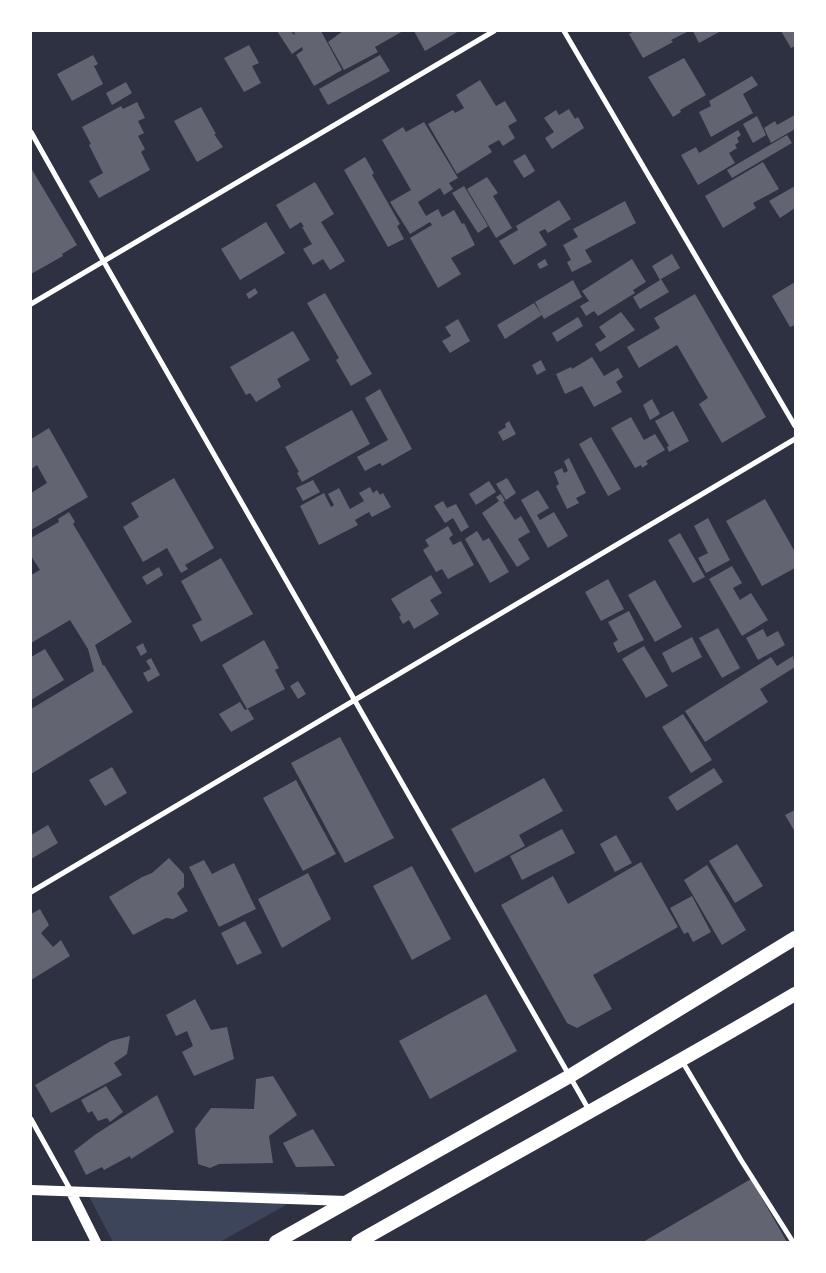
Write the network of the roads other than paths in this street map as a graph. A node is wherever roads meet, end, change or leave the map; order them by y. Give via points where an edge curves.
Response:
1 (494, 31) edge
2 (564, 31) edge
3 (31, 132) edge
4 (104, 262) junction
5 (31, 304) edge
6 (795, 426) edge
7 (795, 439) edge
8 (355, 700) junction
9 (31, 892) edge
10 (795, 938) edge
11 (795, 994) edge
12 (682, 1061) junction
13 (570, 1076) junction
14 (590, 1111) junction
15 (31, 1119) edge
16 (31, 1190) edge
17 (71, 1192) junction
18 (346, 1201) junction
19 (96, 1242) edge
20 (276, 1242) edge
21 (358, 1242) edge
22 (793, 1242) edge

1 - 4 street
2 - 6 street
3 - 4 street
4 - 5 street
4 - 8 street
7 - 8 street
8 - 9 street
8 - 13 street
10 - 13 highway
11 - 12 highway
12 - 14 highway
12 - 22 street
13 - 14 street
13 - 18 highway
14 - 21 highway
15 - 17 street
16 - 17 main road
17 - 18 main road
17 - 19 main road
18 - 20 highway

